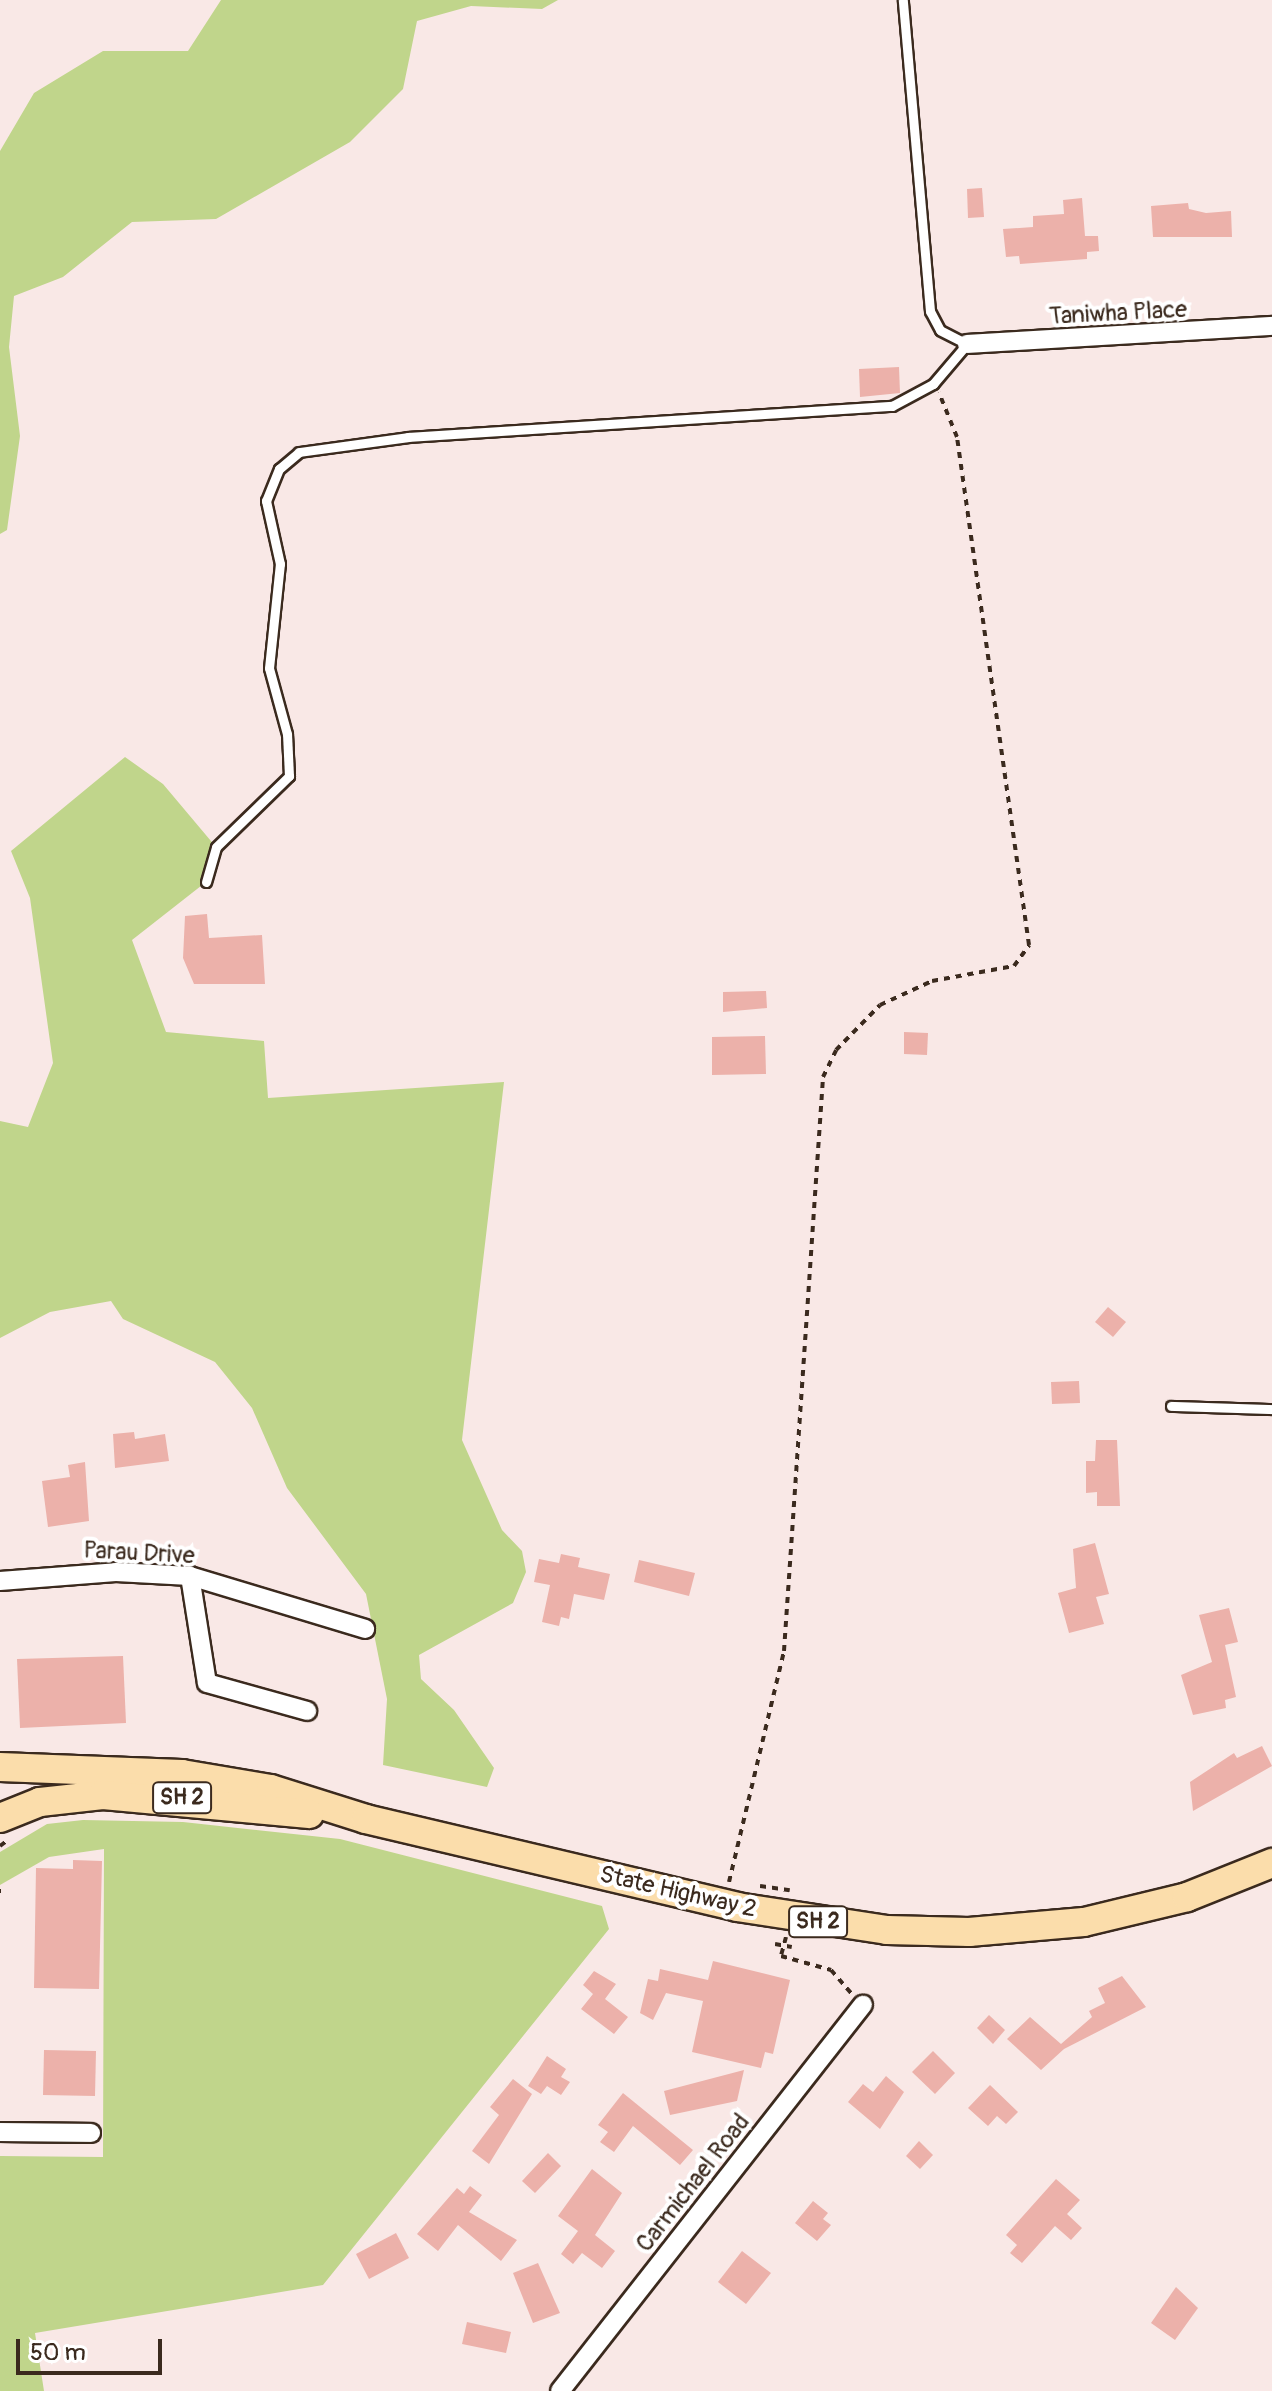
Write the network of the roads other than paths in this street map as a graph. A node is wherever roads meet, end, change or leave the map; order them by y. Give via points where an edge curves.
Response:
1 (903, 0) edge
2 (1272, 326) edge
3 (967, 344) junction
4 (206, 882) dead end
5 (1171, 1406) dead end
6 (1272, 1409) edge
7 (190, 1576) junction
8 (0, 1581) edge
9 (365, 1629) dead end
10 (307, 1711) dead end
11 (0, 1767) edge
12 (0, 1818) edge
13 (366, 1819) junction
14 (1272, 1863) edge
15 (863, 2005) road end
16 (0, 2132) edge
17 (91, 2133) dead end
18 (560, 2391) edge

1 - 3 lane via 930,311 940,330
2 - 3 street, Taniwha Place
3 - 4 lane via 933,384 903,402 875,408 408,437 299,452 279,469 266,501 280,564 269,668 287,734 289,776 216,847
5 - 6 lane
7 - 8 street, Parau Drive via 116,1572
7 - 9 street, Parau Drive
7 - 10 street via 207,1683
11 - 13 highway, State Highway 2 / SH 2 via 182,1774 306,1797
12 - 13 highway, State Highway 2 / SH 2 via 40,1802 103,1795
13 - 14 highway, State Highway 2 / SH 2 via 722,1903 887,1930 1028,1929 1174,1900
15 - 18 street, Carmichael Road
16 - 17 street

